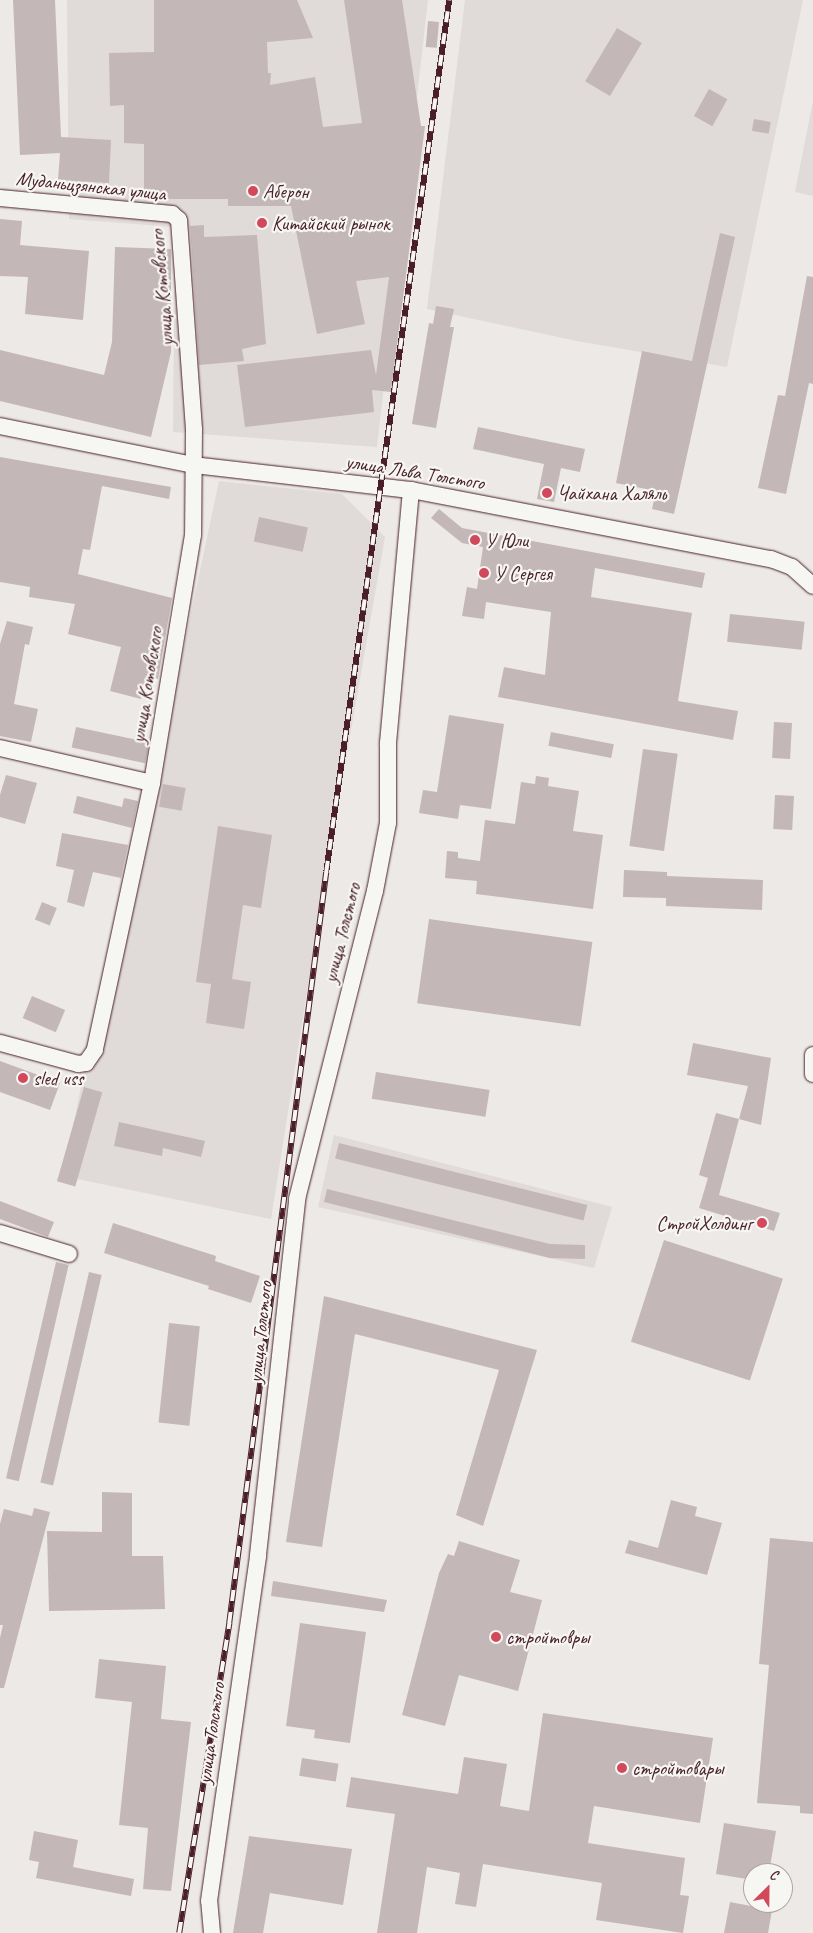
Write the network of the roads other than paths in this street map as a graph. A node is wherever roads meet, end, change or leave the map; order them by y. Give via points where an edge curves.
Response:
1 (0, 198) edge
2 (177, 218) joint
3 (0, 426) edge
4 (194, 465) junction
5 (411, 490) junction
6 (813, 586) edge
7 (0, 748) edge
8 (152, 783) junction
9 (0, 1043) edge
10 (813, 1055) edge
11 (813, 1074) edge
12 (0, 1233) edge
13 (69, 1254) dead end
14 (212, 1933) edge

1 - 2 street, Муданьцзянская улица via 172,214
2 - 4 street, улица Котовского via 181,227
3 - 4 street, улица Льва Толстого
4 - 5 street, улица Льва Толстого
4 - 8 street, улица Котовского via 192,535
5 - 6 street, улица Льва Толстого via 771,559 792,567
5 - 14 street, улица Толстого via 388,743 388,823 377,881 303,1176 288,1259 258,1555 209,1901
7 - 8 street
8 - 9 street, улица Котовского via 91,1058 78,1064
10 - 11 street
12 - 13 street

